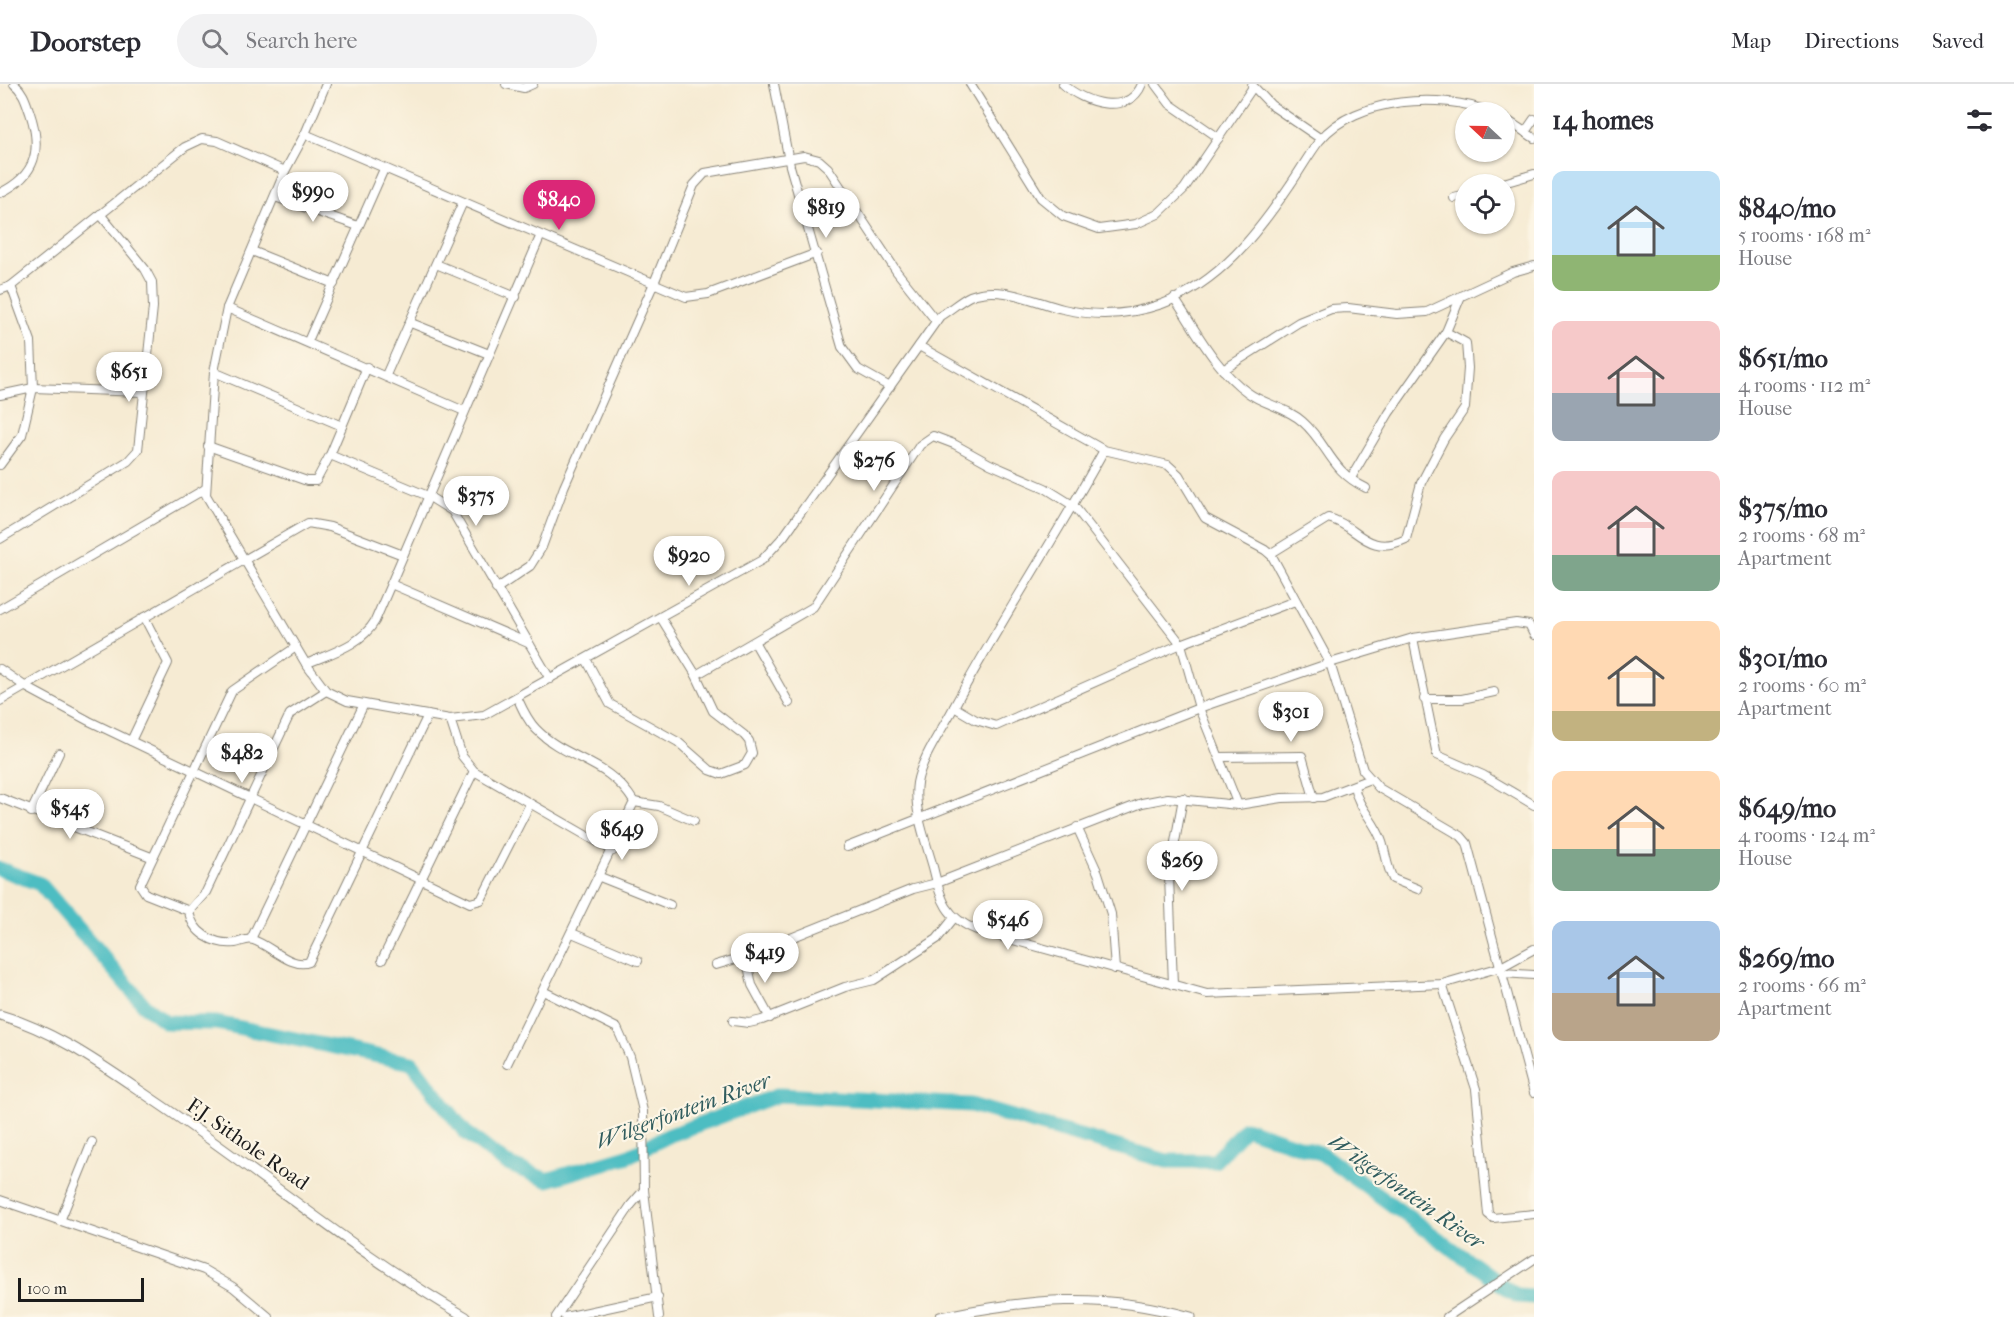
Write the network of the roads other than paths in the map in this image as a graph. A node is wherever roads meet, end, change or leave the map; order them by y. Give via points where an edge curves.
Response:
1 (14, 84) edge
2 (326, 84) edge
3 (506, 84) edge
4 (532, 84) edge
5 (774, 84) edge
6 (970, 84) edge
7 (1063, 84) edge
8 (1142, 84) edge
9 (1155, 84) edge
10 (1252, 86) edge
11 (1455, 103) edge
12 (1534, 119) edge
13 (1515, 125) edge
14 (1525, 132) junction
15 (305, 134) junction
16 (1219, 138) junction
17 (1534, 138) edge
18 (1321, 139) junction
19 (789, 160) junction
20 (384, 169) junction
21 (285, 171) junction
22 (1534, 174) edge
23 (1515, 180) edge
24 (0, 193) edge
25 (275, 196) junction
26 (464, 202) junction
27 (100, 214) junction
28 (358, 226) junction
29 (540, 237) junction
30 (252, 251) junction
31 (817, 253) junction
32 (436, 264) junction
33 (1534, 266) edge
34 (654, 283) junction
35 (334, 284) junction
36 (11, 286) junction
37 (0, 290) edge
38 (1461, 296) junction
39 (516, 297) junction
40 (1174, 298) junction
41 (227, 308) junction
42 (936, 321) junction
43 (411, 322) junction
44 (1446, 332) junction
45 (308, 341) junction
46 (919, 346) junction
47 (489, 354) junction
48 (367, 367) junction
49 (1223, 370) junction
50 (214, 372) junction
51 (386, 375) junction
52 (890, 387) junction
53 (33, 388) junction
54 (142, 392) junction
55 (0, 396) edge
56 (464, 411) junction
57 (342, 426) junction
58 (208, 446) junction
59 (1104, 450) junction
60 (330, 455) junction
61 (0, 465) edge
62 (1351, 478) junction
63 (1366, 488) dead end
64 (205, 489) junction
65 (428, 496) junction
66 (1074, 506) junction
67 (0, 539) edge
68 (1270, 554) junction
69 (403, 555) junction
70 (244, 558) junction
71 (391, 584) junction
72 (496, 589) junction
73 (1295, 601) junction
74 (0, 609) edge
75 (144, 617) junction
76 (661, 618) junction
77 (1534, 634) edge
78 (1413, 638) junction
79 (755, 643) junction
80 (529, 644) junction
81 (1181, 644) junction
82 (296, 647) junction
83 (586, 659) junction
84 (1330, 663) junction
85 (306, 664) junction
86 (0, 669) edge
87 (696, 675) junction
88 (550, 679) junction
89 (26, 687) junction
90 (326, 691) junction
91 (1494, 692) dead end
92 (517, 697) junction
93 (1424, 699) junction
94 (0, 701) edge
95 (789, 703) dead end
96 (364, 704) junction
97 (954, 707) junction
98 (1199, 708) junction
99 (428, 715) junction
100 (450, 719) junction
101 (132, 741) junction
102 (59, 753) dead end
103 (1220, 758) junction
104 (194, 770) junction
105 (474, 771) junction
106 (1370, 779) junction
107 (1354, 786) junction
108 (250, 796) junction
109 (0, 798) edge
110 (1183, 798) junction
111 (1314, 798) junction
112 (634, 802) junction
113 (530, 804) junction
114 (1238, 805) junction
115 (1534, 805) edge
116 (31, 812) junction
117 (920, 818) junction
118 (694, 821) dead end
119 (307, 824) junction
120 (1077, 827) junction
121 (847, 847) dead end
122 (612, 851) junction
123 (363, 852) junction
124 (151, 857) junction
125 (600, 877) junction
126 (421, 880) junction
127 (937, 883) junction
128 (1418, 890) dead end
129 (670, 905) dead end
130 (189, 911) junction
131 (954, 918) junction
132 (572, 933) junction
133 (251, 939) junction
134 (1534, 949) edge
135 (746, 957) junction
136 (382, 960) dead end
137 (638, 961) dead end
138 (716, 965) dead end
139 (1115, 969) junction
140 (1502, 970) junction
141 (1534, 975) edge
142 (1442, 984) junction
143 (1173, 986) junction
144 (543, 991) junction
145 (0, 1015) edge
146 (770, 1018) junction
147 (733, 1021) dead end
148 (507, 1064) dead end
149 (1534, 1093) edge
150 (92, 1142) dead end
151 (644, 1190) junction
152 (0, 1200) edge
153 (1534, 1215) edge
154 (60, 1221) junction
155 (1534, 1259) edge
156 (658, 1297) junction
157 (461, 1316) edge
158 (269, 1317) edge
159 (556, 1317) edge
160 (566, 1317) edge
161 (659, 1317) edge
162 (940, 1317) edge
163 (1191, 1317) edge
164 (1447, 1317) edge

1 - 24 street via 24,94 34,127 36,154 21,178
2 - 15 street
3 - 4 street via 519,88
5 - 19 street
6 - 16 street via 1041,198 1053,211 1087,226 1105,229 1136,224 1158,214 1184,189
7 - 8 street via 1080,98 1113,103 1135,98
9 - 16 street via 1170,104
10 - 16 street
10 - 18 street via 1271,105
11 - 18 street via 1412,101 1384,105 1345,120
12 - 14 street
13 - 14 street
14 - 17 street
15 - 20 street
15 - 21 street
18 - 40 street via 1272,211 1220,272
19 - 31 street
19 - 34 street via 713,171 697,180
19 - 42 street via 812,156 828,168 897,272
20 - 26 street
20 - 28 street
21 - 25 street
21 - 27 street via 217,141 202,139 185,147
22 - 23 street
25 - 28 street
25 - 30 street
26 - 29 street
26 - 32 street
27 - 36 street
27 - 54 street via 152,282 153,307
28 - 35 street
29 - 34 street
29 - 39 street
30 - 35 street
30 - 41 street
31 - 34 street via 699,296 681,296
31 - 52 street via 842,347 858,369
32 - 39 street
32 - 43 street
33 - 38 street
34 - 72 street via 564,487 542,547 530,566
35 - 45 street
36 - 37 street
36 - 53 street via 31,341
38 - 44 street
38 - 49 street via 1427,312 1331,309 1299,322
39 - 47 street
40 - 42 street via 1126,313 1101,315 1065,310 1008,294 986,293 970,297
40 - 49 street
41 - 45 street
41 - 50 street
42 - 46 street
43 - 47 street
43 - 51 street
44 - 62 street via 1389,413
44 - 68 street via 1466,343 1466,408 1421,483 1406,539 1382,544 1367,542 1328,518
45 - 48 street
46 - 52 street
46 - 59 street
47 - 56 street
48 - 51 street
48 - 57 street
49 - 62 street via 1249,394 1290,412 1304,423 1329,458
50 - 57 street
50 - 58 street
51 - 56 street
52 - 76 street via 773,549 748,569
53 - 54 street
53 - 55 street
53 - 61 street via 22,435
54 - 67 street via 140,442 135,455
56 - 65 street
57 - 60 street
58 - 60 street via 311,482 320,476
58 - 64 street
59 - 66 street
59 - 68 street via 1168,465 1179,475 1205,518
60 - 65 street
62 - 63 street
64 - 70 street
64 - 74 street
65 - 69 street
65 - 72 street via 452,511
66 - 79 street via 954,444 928,437 813,607
66 - 81 street
66 - 97 street
68 - 73 street
69 - 70 street via 330,527 308,523
69 - 71 street
70 - 75 street
70 - 82 street
71 - 80 street
71 - 85 street via 364,637
72 - 80 street
73 - 81 street
73 - 84 street
75 - 89 street
75 - 101 street via 168,663
76 - 83 street
76 - 87 street
77 - 78 street via 1531,627 1522,623
78 - 84 street
78 - 93 street
79 - 87 street
79 - 95 street
80 - 88 street
81 - 97 street via 996,726
81 - 98 street
82 - 85 street
82 - 104 street via 235,687
83 - 87 street via 610,704 678,742 710,770 721,774 746,765 752,753 749,741 713,711
83 - 88 street
84 - 98 street
84 - 106 street via 1358,755
85 - 90 street
86 - 89 street
88 - 92 street
89 - 94 street
89 - 101 street
90 - 96 street
90 - 108 street via 291,714
91 - 93 street via 1462,699
92 - 100 street via 484,715
92 - 112 street via 526,716 541,733 611,773
93 - 115 street via 1437,755
96 - 99 street
96 - 119 street
97 - 117 street via 918,782
98 - 103 street
98 - 117 street
99 - 100 street
99 - 123 street
100 - 105 street via 462,756
101 - 104 street
102 - 116 street
103 - 111 street via 1302,756
103 - 114 street
104 - 108 street
104 - 124 street
105 - 113 street
105 - 126 street
106 - 107 street
106 - 140 street via 1464,840
107 - 111 street
107 - 128 street via 1360,808 1382,842 1394,879
108 - 119 street
108 - 130 street via 206,892
109 - 116 street
110 - 114 street
110 - 120 street via 1142,803
110 - 143 street via 1168,875
111 - 114 street
112 - 118 street via 658,806
112 - 122 street
113 - 122 street
113 - 126 street via 478,903 465,902
116 - 124 street
117 - 121 street
117 - 127 street
119 - 123 street
119 - 133 street
120 - 127 street
120 - 139 street via 1111,914
122 - 125 street
123 - 126 street
123 - 133 street via 309,962 295,962
124 - 130 street via 141,890
125 - 129 street
125 - 132 street
126 - 136 street
127 - 131 street via 942,901
127 - 135 street via 913,889
130 - 133 street via 193,924 207,937 230,943
131 - 139 street via 976,930
131 - 146 street via 937,939 874,980 845,987
132 - 137 street
132 - 144 street
134 - 140 street
135 - 138 street
135 - 146 street via 752,985
139 - 143 street
140 - 141 street
140 - 142 street
140 - 149 street
142 - 143 street via 1216,994
142 - 153 street via 1476,1089 1488,1214 1494,1218
144 - 148 street
144 - 151 street via 617,1028 630,1057 643,1111
145 - 157 street, F.J. Sithole Road via 86,1054
146 - 147 street via 749,1023
150 - 154 street
151 - 156 street
151 - 159 street
152 - 154 street
154 - 158 street via 204,1270
155 - 164 street
156 - 160 street
156 - 161 street
162 - 163 street via 1063,1299 1154,1306

